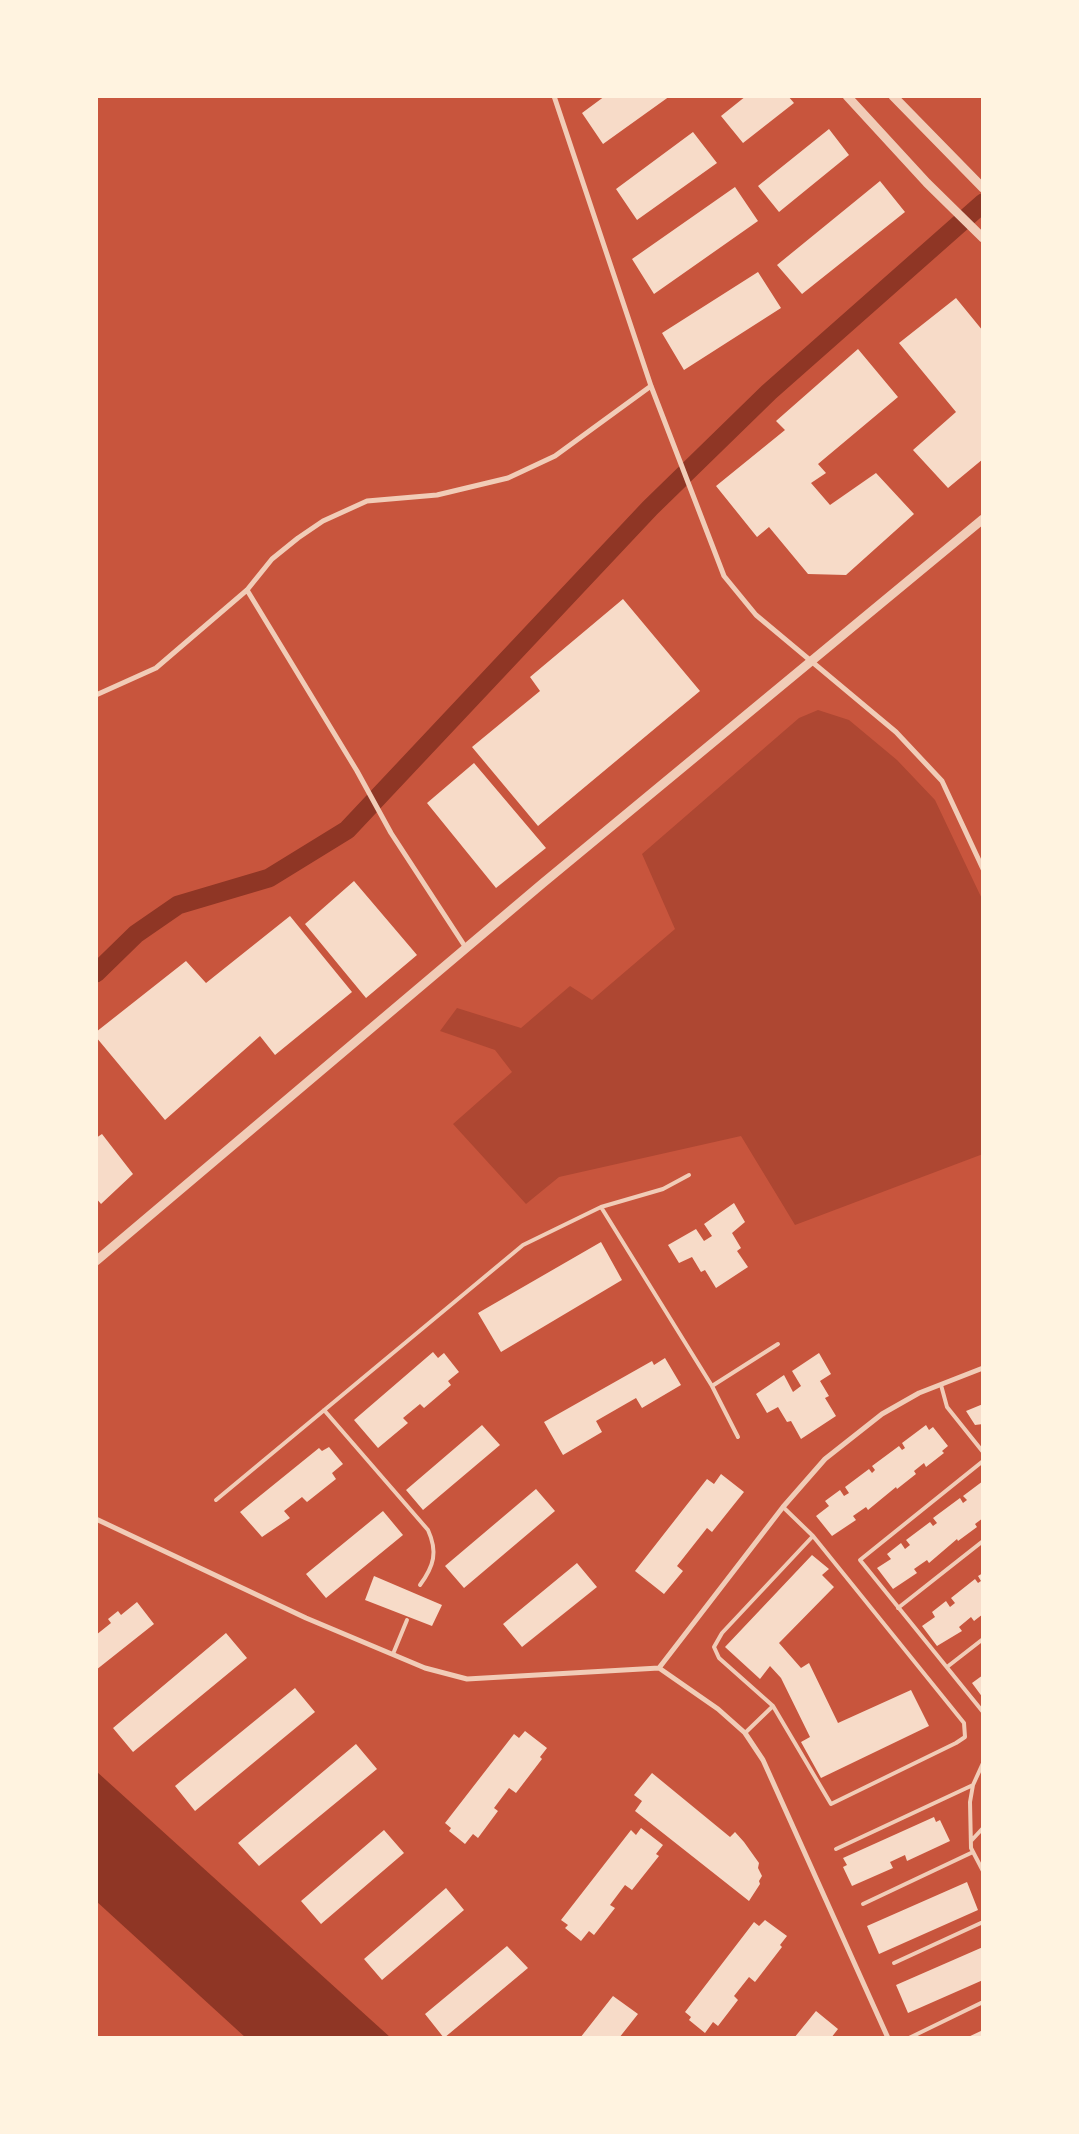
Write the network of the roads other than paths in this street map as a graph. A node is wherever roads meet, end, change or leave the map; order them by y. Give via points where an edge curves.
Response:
1 (554, 96) edge
2 (847, 96) edge
3 (893, 96) edge
4 (983, 188) edge
5 (983, 238) edge
6 (650, 386) junction
7 (983, 519) edge
8 (247, 590) junction
9 (811, 662) junction
10 (96, 695) edge
11 (983, 869) edge
12 (466, 948) junction
13 (689, 1175) dead end
14 (601, 1208) junction
15 (96, 1261) edge
16 (778, 1344) dead end
17 (983, 1368) edge
18 (941, 1385) junction
19 (712, 1386) junction
20 (324, 1410) junction
21 (738, 1437) dead end
22 (983, 1452) edge
23 (983, 1462) edge
24 (216, 1500) dead end
25 (783, 1507) junction
26 (96, 1519) edge
27 (813, 1536) junction
28 (983, 1541) edge
29 (420, 1585) dead end
30 (898, 1608) junction
31 (407, 1620) dead end
32 (983, 1639) edge
33 (393, 1654) junction
34 (947, 1667) junction
35 (659, 1668) junction
36 (773, 1706) junction
37 (983, 1712) edge
38 (745, 1733) junction
39 (983, 1763) edge
40 (973, 1785) junction
41 (983, 1828) edge
42 (971, 1842) junction
43 (836, 1848) dead end
44 (973, 1852) junction
45 (983, 1871) edge
46 (863, 1904) dead end
47 (983, 1922) edge
48 (894, 1963) dead end
49 (983, 2002) edge
50 (888, 2038) edge
51 (909, 2038) edge

1 - 6 street
2 - 5 street
3 - 4 street
6 - 8 street via 555,456 508,478 437,495 367,501 324,521 272,559
6 - 9 street via 724,576 756,615
7 - 9 street
8 - 10 street via 156,668
8 - 12 street via 391,833
9 - 11 street via 896,732 942,781
9 - 12 street
12 - 15 street
13 - 14 lane via 663,1189
14 - 19 lane
14 - 20 lane via 523,1245
16 - 19 lane
17 - 18 street
18 - 22 lane via 947,1407
18 - 25 street via 882,1414 856,1433 825,1460
19 - 21 lane
20 - 24 lane
20 - 29 lane via 428,1530 433,1541 431,1570
23 - 30 lane via 860,1560
25 - 27 lane
25 - 35 street
26 - 33 street via 306,1618
27 - 36 lane via 722,1633 714,1646 719,1658
27 - 36 lane via 964,1723 965,1736 830,1804
28 - 30 lane
30 - 34 lane
31 - 33 lane
32 - 34 lane
33 - 35 street via 425,1668 467,1679
34 - 37 lane
35 - 38 street via 718,1709
36 - 38 lane
38 - 50 street via 763,1760
39 - 40 lane
40 - 42 lane
40 - 43 lane
41 - 42 lane
42 - 44 lane
44 - 45 lane
44 - 46 lane
47 - 48 lane
49 - 51 lane

